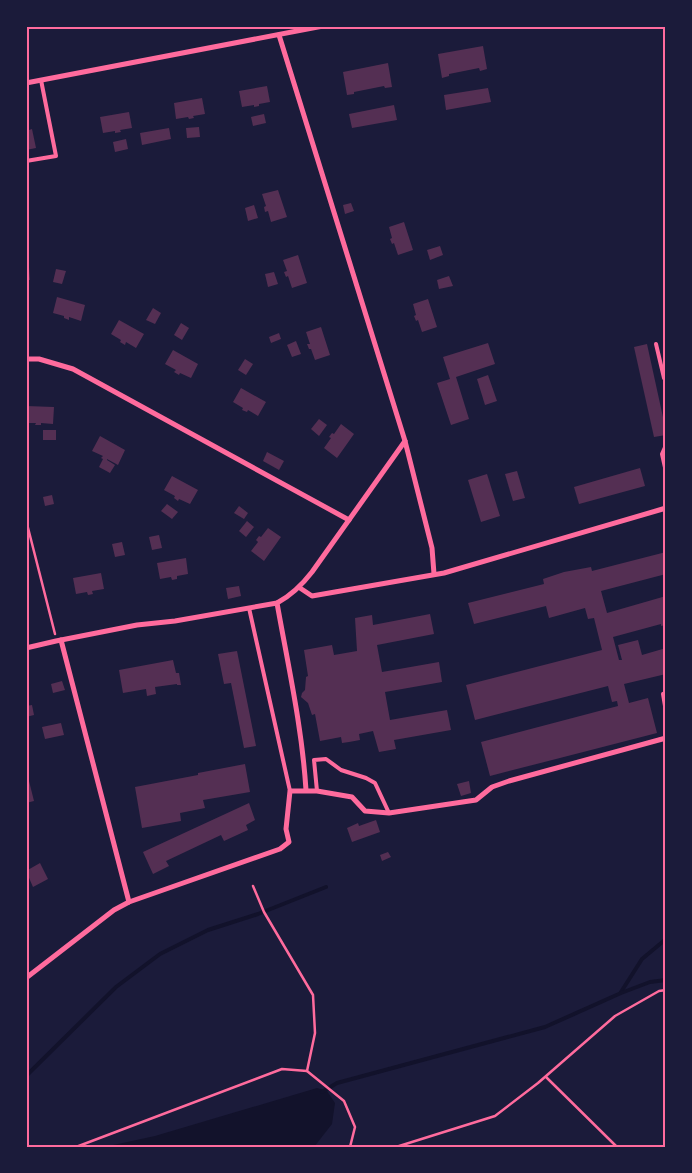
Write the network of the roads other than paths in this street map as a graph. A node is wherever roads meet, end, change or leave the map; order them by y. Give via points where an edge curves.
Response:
1 (323, 26) edge
2 (279, 35) junction
3 (41, 80) junction
4 (26, 83) edge
5 (26, 162) edge
6 (656, 344) dead end
7 (26, 359) edge
8 (665, 378) edge
9 (666, 385) edge
10 (406, 441) junction
11 (666, 445) edge
12 (665, 464) edge
13 (666, 472) edge
14 (666, 508) edge
15 (349, 520) junction
16 (434, 574) junction
17 (300, 588) junction
18 (277, 603) junction
19 (249, 608) junction
20 (59, 640) junction
21 (26, 648) edge
22 (666, 693) edge
23 (666, 712) edge
24 (666, 738) edge
25 (306, 790) junction
26 (290, 791) junction
27 (316, 791) junction
28 (389, 813) junction
29 (130, 902) junction
30 (26, 978) edge

1 - 2 street
2 - 3 street
2 - 10 street
3 - 4 street
3 - 5 lane via 56,156
6 - 8 lane
7 - 15 street via 39,359 73,369
8 - 9 lane
10 - 15 street
10 - 16 street via 432,548
11 - 12 lane via 662,454
12 - 13 lane
14 - 16 street
15 - 17 street
16 - 17 street via 312,596
17 - 18 street
18 - 19 street
18 - 25 street via 295,700
19 - 20 street
19 - 26 lane
20 - 21 street
20 - 29 street
22 - 23 lane via 663,694
24 - 28 street via 509,780 492,787 476,800
25 - 26 street
25 - 27 street
26 - 29 street via 286,829 289,842 280,849
27 - 28 street via 352,796 365,811
27 - 28 lane via 314,760 326,759 341,770 375,783
29 - 30 street via 114,910

